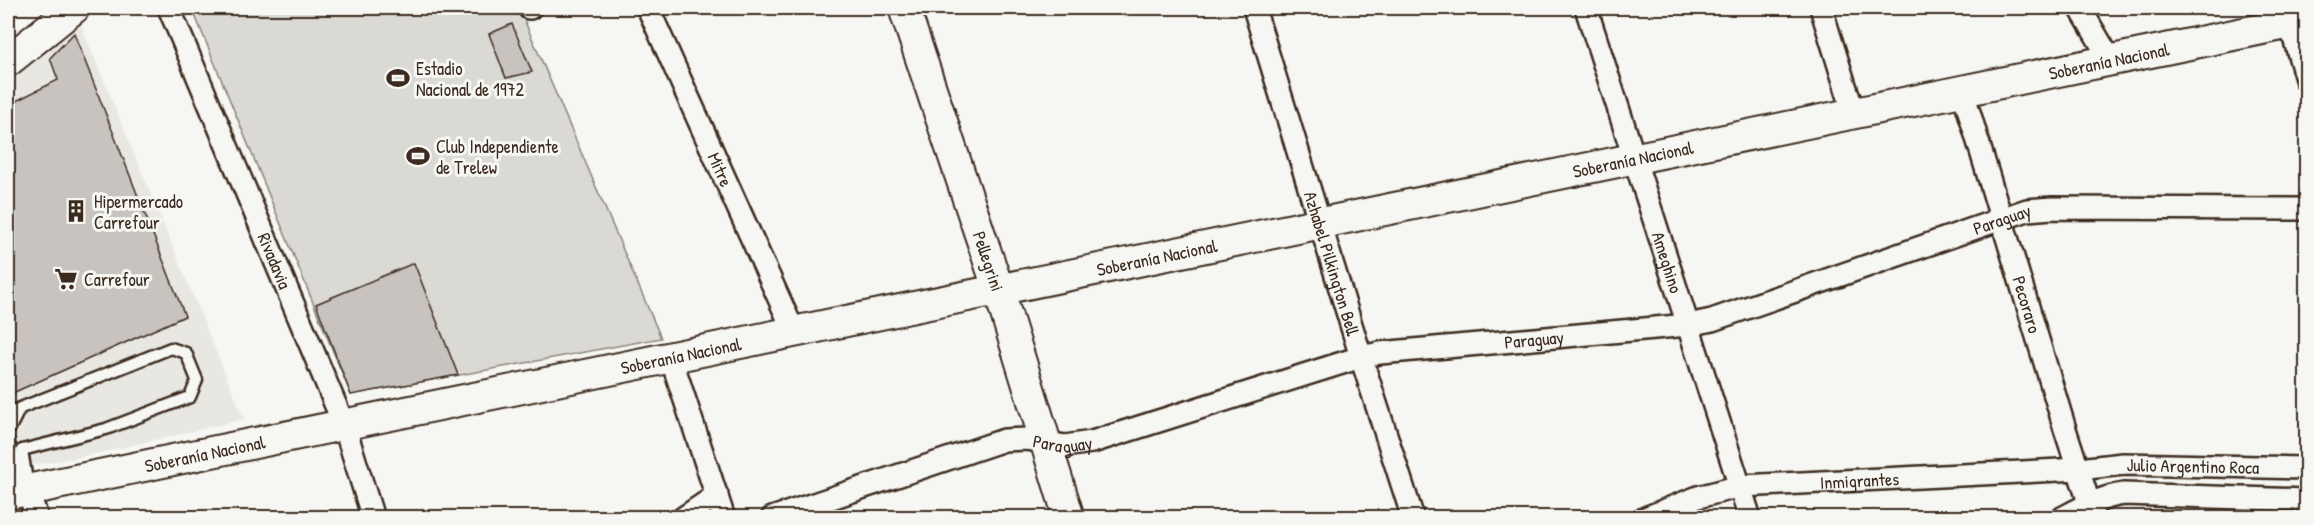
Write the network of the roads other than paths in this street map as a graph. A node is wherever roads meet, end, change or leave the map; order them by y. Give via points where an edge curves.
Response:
1 (74, 8) edge
2 (169, 8) edge
3 (648, 8) edge
4 (904, 8) edge
5 (1254, 8) edge
6 (1586, 8) edge
7 (1821, 8) edge
8 (2080, 8) edge
9 (2298, 22) edge
10 (10, 55) edge
11 (2111, 61) junction
12 (2307, 79) edge
13 (1963, 92) junction
14 (1854, 114) junction
15 (1636, 159) junction
16 (2307, 209) edge
17 (2002, 219) junction
18 (1320, 225) junction
19 (999, 291) junction
20 (1688, 325) junction
21 (794, 332) junction
22 (1361, 357) junction
23 (671, 358) junction
24 (20, 408) junction
25 (8, 413) edge
26 (344, 425) junction
27 (8, 432) edge
28 (8, 440) edge
29 (1047, 442) junction
30 (10, 456) edge
31 (2307, 468) edge
32 (2079, 469) junction
33 (1741, 486) junction
34 (717, 495) junction
35 (23, 498) edge
36 (2307, 500) edge
37 (2092, 510) edge
38 (373, 518) edge
39 (683, 518) edge
40 (724, 518) edge
41 (772, 518) edge
42 (1069, 518) edge
43 (1413, 518) edge
44 (1645, 518) edge
45 (1750, 518) edge
46 (2062, 518) edge

1 - 10 street
2 - 26 street, Rivadavia
3 - 21 street, Mitre
4 - 19 street, Pellegrini
5 - 18 street, Azhabel Pilkington Bell
6 - 15 street, Ameghino
7 - 14 street
8 - 11 street
9 - 11 street, Soberanía Nacional
9 - 12 street
11 - 13 street, Soberanía Nacional
13 - 14 street, Soberanía Nacional
13 - 17 street, Pecoraro
14 - 15 street, Soberanía Nacional
15 - 18 street, Soberanía Nacional
15 - 20 street, Ameghino
16 - 17 street, Paraguay via 2052,208 2027,210
17 - 20 street, Paraguay
17 - 32 street, Pecoraro
18 - 19 street, Soberanía Nacional
18 - 22 street, Azhabel Pilkington Bell
19 - 21 street, Soberanía Nacional
19 - 29 street, Pellegrini
20 - 22 street, Paraguay
20 - 33 street, Ameghino
21 - 23 street, Soberanía Nacional
22 - 29 street, Paraguay via 1092,442 1065,446
22 - 43 street, Azhabel Pilkington Bell
23 - 26 street, Soberanía Nacional
23 - 34 street
24 - 25 lane
24 - 27 lane
24 - 35 lane via 171,348 186,353 196,380 190,397 106,429 22,450
26 - 35 street, Soberanía Nacional
26 - 38 street, Rivadavia
28 - 30 lane
29 - 41 street, Paraguay via 1004,440
29 - 42 street, Pellegrini
30 - 35 lane
31 - 32 street, Julio Argentino Roca via 2123,464
32 - 33 street, Inmigrantes
32 - 37 street, Pecoraro
33 - 44 street, Inmigrantes via 1698,497
33 - 45 street, Ameghino
34 - 39 street
34 - 40 street
36 - 37 street, Julio Argentino Roca via 2124,494 2108,496
37 - 46 street, Julio Argentino Roca

